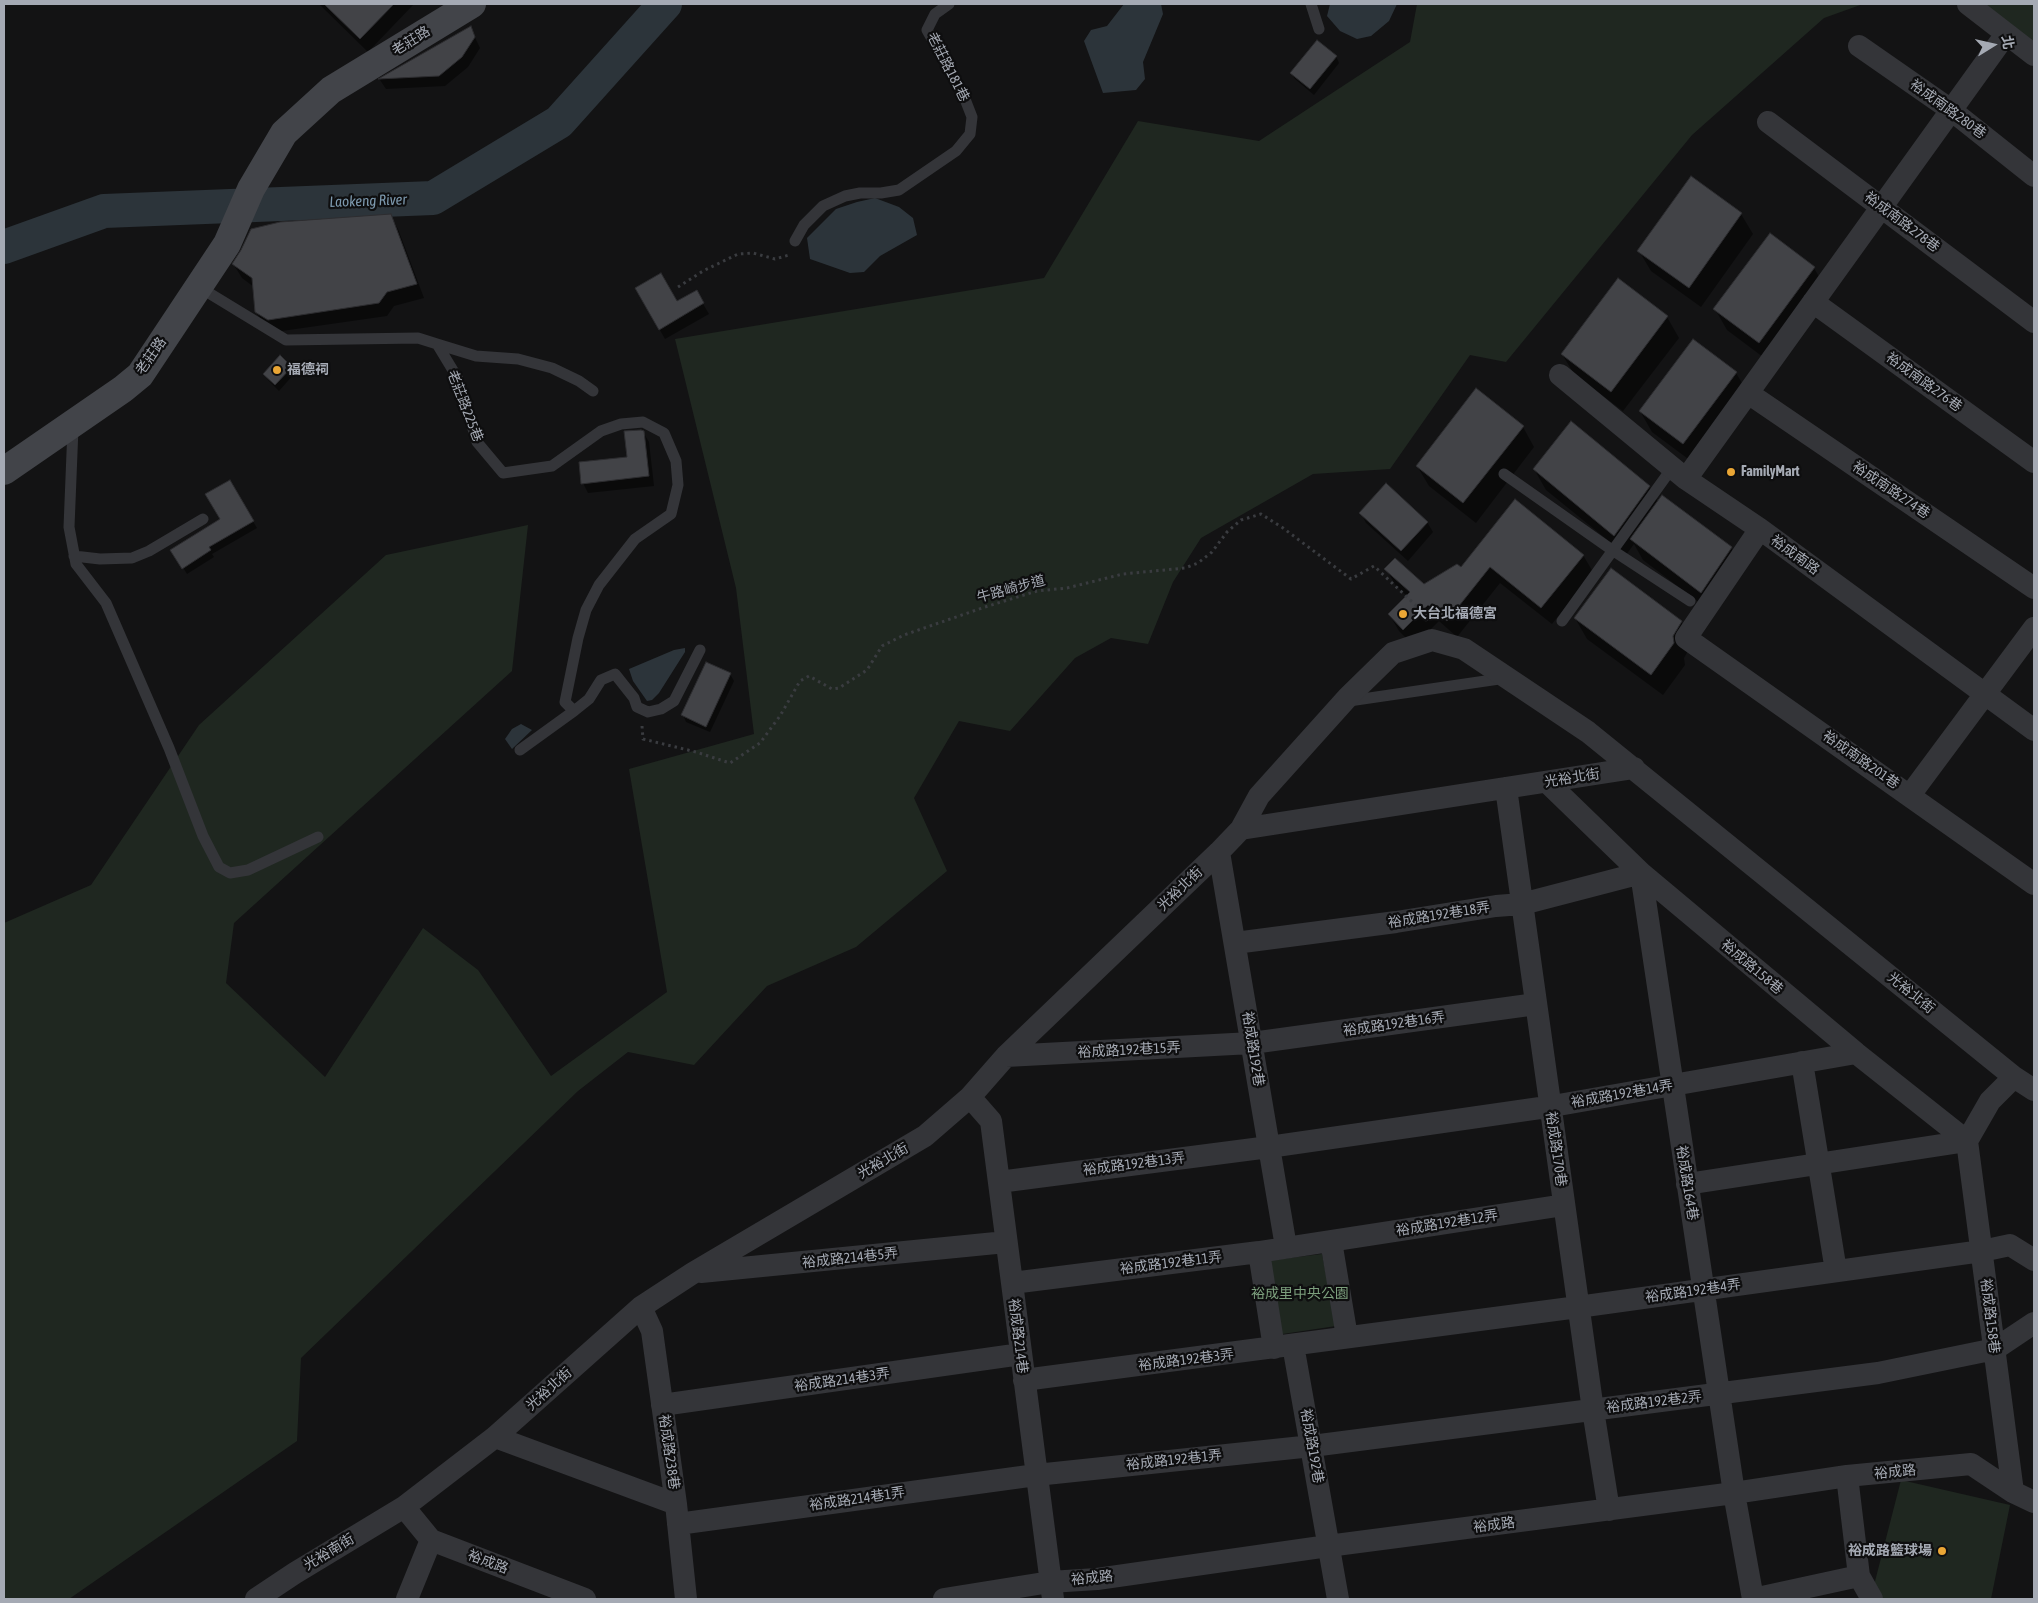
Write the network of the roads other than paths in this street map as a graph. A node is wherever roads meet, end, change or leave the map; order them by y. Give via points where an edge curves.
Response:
1 (472, 4) edge
2 (949, 4) edge
3 (1311, 4) edge
4 (1968, 4) edge
5 (1319, 29) dead end
6 (2006, 34) junction
7 (1859, 46) dead end
8 (2034, 54) edge
9 (1951, 110) junction
10 (1768, 122) dead end
11 (2034, 176) edge
12 (1882, 206) junction
13 (795, 241) road end
14 (199, 287) junction
15 (1813, 302) junction
16 (2034, 322) edge
17 (437, 344) junction
18 (1560, 375) dead end
19 (593, 391) dead end
20 (1748, 393) junction
21 (73, 423) junction
22 (2034, 462) edge
23 (4, 471) edge
24 (1504, 474) dead end
25 (1679, 474) junction
26 (203, 519) dead end
27 (1760, 529) junction
28 (1612, 550) junction
29 (74, 556) junction
30 (2034, 588) edge
31 (1690, 601) dead end
32 (1562, 621) dead end
33 (2034, 628) edge
34 (700, 650) dead end
35 (1508, 678) junction
36 (1985, 694) junction
37 (1344, 702) junction
38 (574, 711) junction
39 (2034, 730) edge
40 (520, 750) dead end
41 (1634, 768) junction
42 (1547, 782) junction
43 (1506, 788) junction
44 (1910, 794) junction
45 (1241, 829) junction
46 (318, 837) dead end
47 (1219, 852) junction
48 (1641, 873) junction
49 (2034, 884) edge
50 (1522, 904) junction
51 (1235, 943) junction
52 (1536, 1004) junction
53 (1252, 1043) junction
54 (1856, 1053) junction
55 (1006, 1056) junction
56 (1802, 1062) junction
57 (2014, 1077) junction
58 (1673, 1086) junction
59 (2034, 1090) edge
60 (970, 1097) junction
61 (1550, 1106) junction
62 (1967, 1141) junction
63 (1269, 1147) junction
64 (1818, 1163) junction
65 (999, 1182) junction
66 (1687, 1184) junction
67 (1564, 1205) junction
68 (1331, 1241) junction
69 (1006, 1242) junction
70 (1286, 1247) junction
71 (1982, 1251) junction
72 (1259, 1252) junction
73 (2034, 1260) edge
74 (1836, 1271) junction
75 (693, 1273) junction
76 (1012, 1283) junction
77 (1703, 1289) junction
78 (642, 1307) junction
79 (1578, 1308) junction
80 (2034, 1323) edge
81 (1347, 1337) junction
82 (1284, 1347) junction
83 (1995, 1349) junction
84 (1021, 1354) junction
85 (1024, 1380) junction
86 (1719, 1394) junction
87 (662, 1406) junction
88 (1593, 1410) junction
89 (495, 1437) junction
90 (1312, 1446) junction
91 (1036, 1475) junction
92 (1846, 1476) junction
93 (2013, 1492) junction
94 (1734, 1493) junction
95 (2034, 1502) edge
96 (404, 1507) junction
97 (1609, 1510) junction
98 (677, 1514) junction
99 (430, 1540) junction
100 (1328, 1546) junction
101 (295, 1573) junction
102 (1859, 1576) junction
103 (535, 1590) edge
104 (1051, 1591) edge
105 (256, 1599) edge
106 (284, 1599) edge
107 (407, 1599) edge
108 (585, 1599) edge
109 (686, 1599) edge
110 (944, 1599) edge
111 (1033, 1599) edge
112 (1338, 1599) edge
113 (1751, 1599) edge
114 (1872, 1599) edge

1 - 14 street, 老莊路 via 332,90 284,133 251,189 227,244
2 - 13 lane, 老莊路181巷 via 934,14 927,30 963,94 972,117 970,134 956,151 899,190 845,196 823,206 804,225
3 - 5 lane
4 - 6 street
6 - 8 street
6 - 9 street
7 - 9 street, 裕成南路280巷
9 - 11 street, 裕成南路280巷
9 - 12 street
10 - 12 street, 裕成南路278巷
12 - 15 street
12 - 16 street, 裕成南路278巷
14 - 17 lane via 286,340 418,338
14 - 21 street, 老莊路 via 140,375
15 - 20 street
15 - 22 street, 裕成南路276巷
17 - 19 lane via 476,356 518,359 552,368
17 - 38 lane, 老莊路225巷 via 457,377 477,442 502,473 552,466 601,431 621,424 643,422 664,433 676,461 678,485 671,514 635,539 599,585 586,610 566,702
18 - 25 street, 裕成南路
20 - 25 street
20 - 30 street, 裕成南路274巷
21 - 23 street, 老莊路
21 - 29 lane via 69,526
24 - 28 lane
25 - 27 street, 裕成南路
25 - 28 lane
26 - 29 lane via 132,558
27 - 36 street, 裕成南路
27 - 44 street, 裕成南路201巷 via 1686,638
28 - 31 lane
28 - 32 lane
29 - 46 lane via 76,564 106,603 203,836 219,867 230,873 248,870
33 - 36 street
34 - 38 lane via 674,701 661,709 648,712 637,707 615,674 601,680 589,699
35 - 37 lane
35 - 37 street via 1464,649 1432,640 1393,653
35 - 41 street via 1588,732
36 - 39 street, 裕成南路
36 - 44 street
37 - 45 street via 1259,796
38 - 40 lane
41 - 42 street, 光裕北街
41 - 57 street, 光裕北街
42 - 43 street, 光裕北街
42 - 48 street, 裕成路158巷
43 - 45 street, 光裕北街
43 - 50 street, 裕成路170巷
44 - 49 street, 裕成南路201巷
45 - 47 street, 光裕北街
47 - 51 street, 裕成路192巷
47 - 55 street, 光裕北街
48 - 50 street, 裕成路192巷18弄
48 - 54 street, 裕成路158巷
48 - 58 street, 裕成路164巷
50 - 51 street, 裕成路192巷18弄
50 - 52 street, 裕成路170巷
51 - 53 street, 裕成路192巷
52 - 53 street, 裕成路192巷16弄
52 - 61 street, 裕成路170巷
53 - 55 street, 裕成路192巷15弄
53 - 63 street, 裕成路192巷
54 - 56 street, 裕成路192巷14弄
54 - 62 street, 裕成路158巷
55 - 60 street, 光裕北街
56 - 58 street, 裕成路192巷14弄
56 - 64 street
57 - 59 street, 光裕北街
57 - 62 street via 1990,1101
58 - 61 street, 裕成路192巷14弄
58 - 66 street, 裕成路164巷
60 - 65 street, 裕成路214巷 via 991,1121
60 - 75 street, 光裕北街 via 925,1136
61 - 63 street, 裕成路192巷14弄
61 - 67 street, 裕成路170巷
62 - 64 street
62 - 71 street, 裕成路158巷
63 - 65 street, 裕成路192巷13弄
63 - 70 street, 裕成路192巷
64 - 66 street
64 - 74 street
65 - 69 street, 裕成路214巷
66 - 77 street, 裕成路164巷
67 - 68 street, 裕成路192巷12弄
67 - 79 street, 裕成路170巷
68 - 70 street, 裕成路192巷11弄
68 - 81 street
69 - 75 street, 裕成路214巷5弄
69 - 76 street, 裕成路214巷
70 - 72 street, 裕成路192巷11弄
71 - 73 street, 裕成路192巷4弄 via 2010,1245
71 - 74 street, 裕成路192巷4弄
71 - 83 street, 裕成路158巷
72 - 76 street, 裕成路192巷11弄
72 - 82 street, 裕成路192巷
74 - 77 street, 裕成路192巷4弄
75 - 78 street, 光裕北街
76 - 84 street, 裕成路214巷
77 - 79 street, 裕成路192巷4弄
77 - 86 street, 裕成路164巷
78 - 87 street, 裕成路238巷 via 652,1331
78 - 89 street, 光裕北街
79 - 81 street, 裕成路192巷4弄
79 - 88 street, 裕成路170巷
80 - 83 street
81 - 82 street, 裕成路192巷3弄
82 - 85 street, 裕成路192巷3弄
82 - 90 street, 裕成路192巷
83 - 86 street, 裕成路192巷2弄 via 1878,1373
83 - 93 street, 裕成路158巷
84 - 85 street, 裕成路214巷
84 - 87 street, 裕成路214巷3弄
85 - 91 street, 裕成路214巷
86 - 88 street, 裕成路192巷2弄
86 - 94 street, 裕成路164巷
87 - 98 street, 裕成路238巷
88 - 90 street, 裕成路192巷2弄
88 - 97 street, 裕成路170巷
89 - 96 street, 光裕北街
89 - 98 street
90 - 91 street, 裕成路192巷1弄
90 - 100 street, 裕成路192巷
91 - 98 street, 裕成路214巷1弄
91 - 104 street, 裕成路214巷
92 - 93 street, 裕成路 via 1971,1464
92 - 94 street, 裕成路
92 - 102 street
93 - 95 street, 裕成路
94 - 97 street, 裕成路
94 - 113 street, 裕成路164巷
96 - 99 street
96 - 101 street, 光裕南街
97 - 100 street, 裕成路
98 - 109 street, 裕成路238巷
99 - 103 street, 裕成路
99 - 107 street
100 - 104 street, 裕成路 via 1097,1579
100 - 112 street, 裕成路192巷
101 - 105 street, 光裕南街
101 - 106 street
102 - 113 street
102 - 114 street
103 - 108 street, 裕成路
104 - 110 street, 裕成路
104 - 111 street

